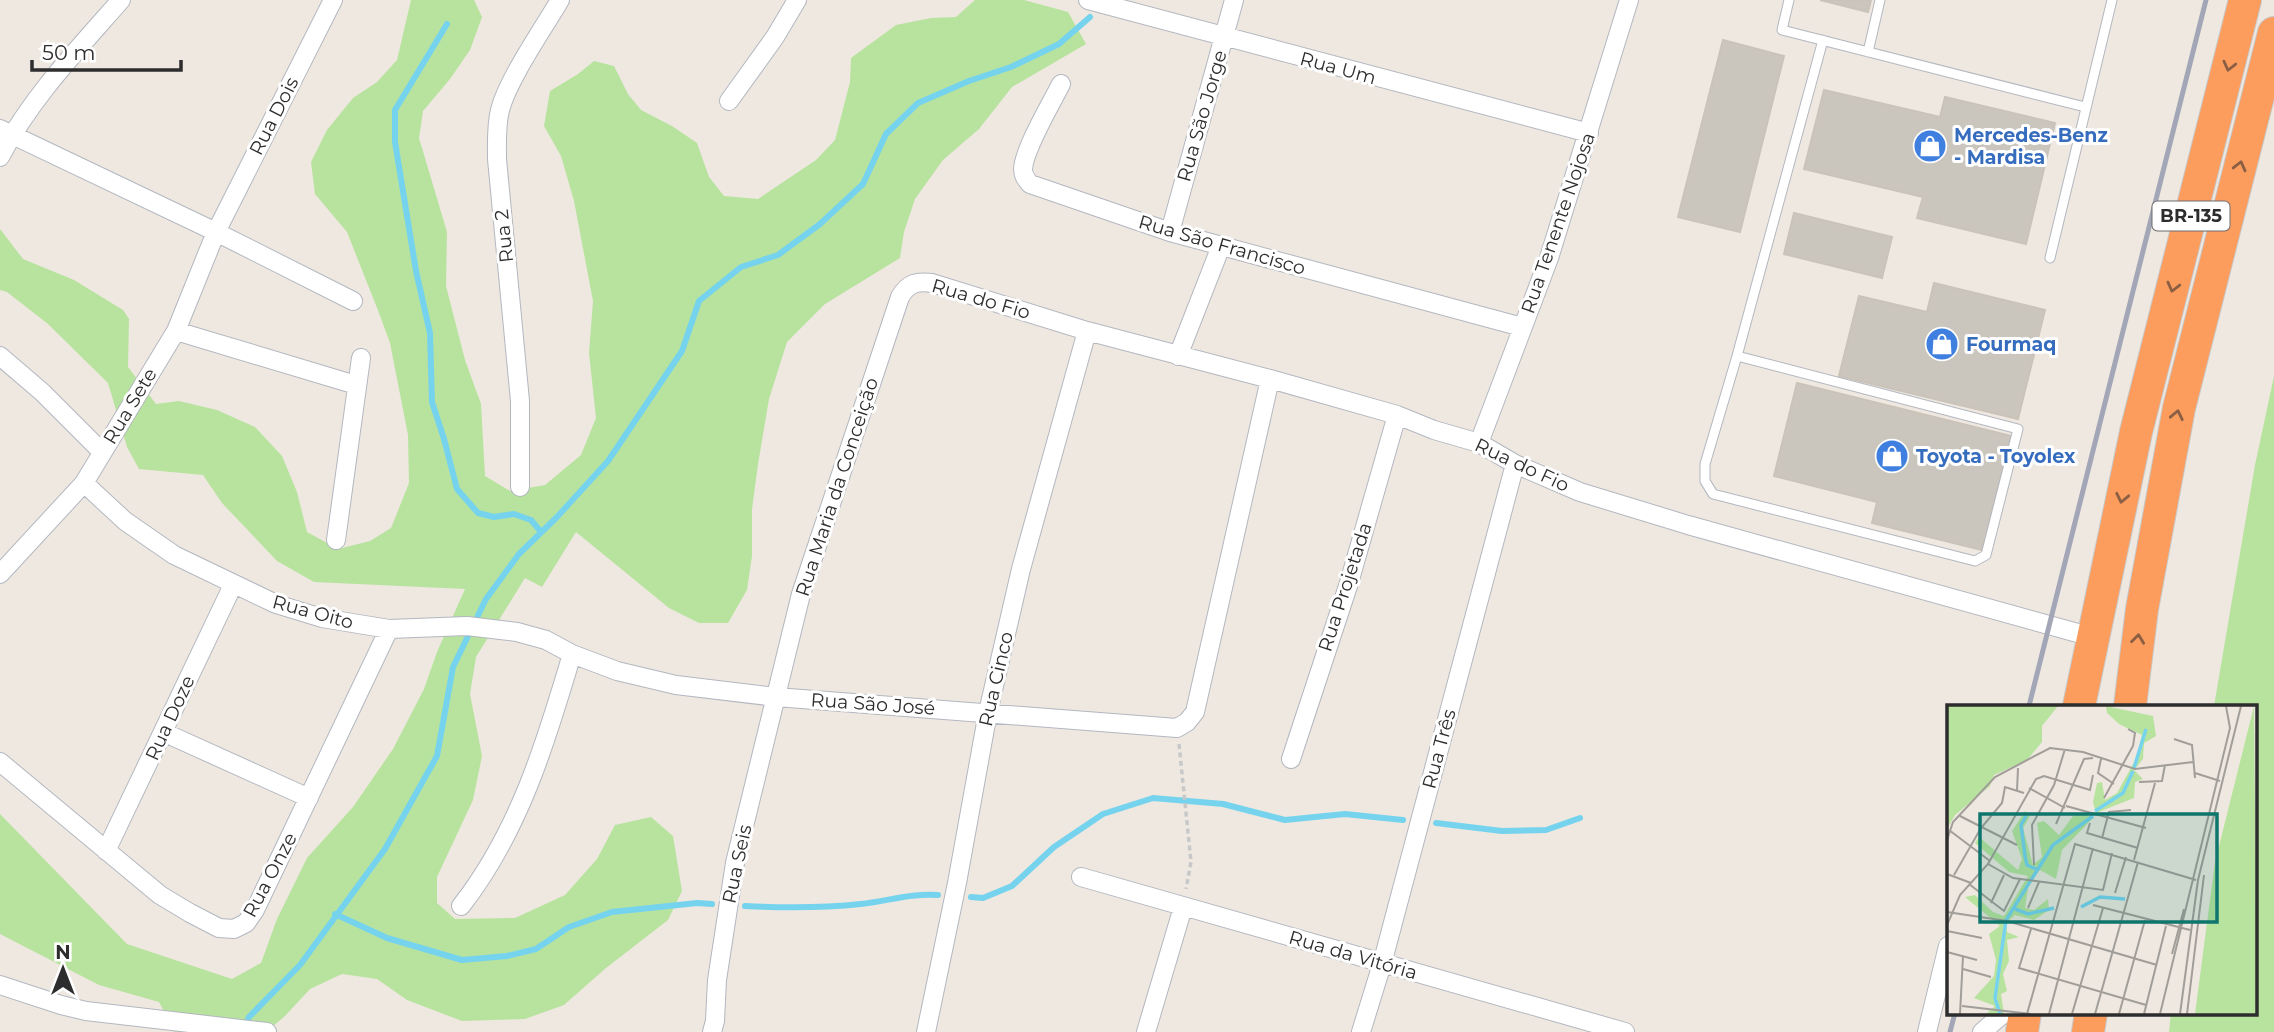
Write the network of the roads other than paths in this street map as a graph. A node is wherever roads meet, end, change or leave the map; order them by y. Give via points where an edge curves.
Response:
1 (121, 0) edge
2 (333, 0) edge
3 (560, 0) edge
4 (797, 0) edge
5 (1088, 0) edge
6 (1234, 0) edge
7 (1629, 0) edge
8 (1789, 0) edge
9 (1880, 0) edge
10 (2112, 0) edge
11 (2245, 0) edge
12 (2274, 33) edge
13 (1224, 38) junction
14 (1823, 40) junction
15 (1868, 51) junction
16 (1061, 84) dead end
17 (729, 101) dead end
18 (2085, 107) junction
19 (6, 132) edge
20 (1589, 133) junction
21 (0, 157) edge
22 (216, 232) junction
23 (1170, 232) junction
24 (1221, 246) junction
25 (2050, 258) dead end
26 (912, 283) joint
27 (353, 301) dead end
28 (1522, 327) junction
29 (176, 331) junction
30 (1087, 331) junction
31 (0, 356) edge
32 (1178, 356) junction
33 (1737, 356) junction
34 (361, 358) dead end
35 (1270, 379) junction
36 (356, 385) junction
37 (1397, 415) junction
38 (1479, 443) junction
39 (102, 452) junction
40 (1515, 464) junction
41 (84, 482) junction
42 (520, 487) dead end
43 (336, 540) dead end
44 (0, 575) edge
45 (233, 585) junction
46 (389, 629) junction
47 (2092, 637) junction
48 (572, 654) junction
49 (776, 697) junction
50 (2079, 705) edge
51 (2130, 705) edge
52 (988, 712) junction
53 (163, 732) junction
54 (1291, 759) dead end
55 (0, 762) edge
56 (309, 798) junction
57 (106, 852) junction
58 (1081, 877) dead end
59 (461, 906) dead end
60 (1183, 907) junction
61 (1947, 950) edge
62 (1382, 964) junction
63 (0, 986) edge
64 (2003, 1014) edge
65 (2025, 1014) edge
66 (2091, 1014) edge
67 (1580, 1026) edge
68 (264, 1031) edge
69 (712, 1032) edge
70 (926, 1032) edge
71 (1146, 1032) edge
72 (1361, 1032) edge
73 (1625, 1032) edge
74 (1927, 1032) edge
75 (1982, 1032) edge
76 (2022, 1032) edge
77 (2088, 1032) edge

1 - 19 street
2 - 22 street, Rua Dois
3 - 42 street, Rua 2 via 506,92 497,136 520,401
4 - 17 street
5 - 13 street, Rua Um
6 - 13 street, Rua São Jorge
7 - 20 street, Rua Tenente Nojosa
8 - 14 lane via 1782,30
9 - 15 lane
10 - 18 lane
11 -> 47 highway, BR-135 via 2136,432
51 -> 12 highway, BR-135 via 2142,609 2179,408
13 - 20 street, Rua Um
13 - 23 street, Rua São Jorge
14 - 15 lane
14 - 33 lane
15 - 18 lane
16 - 23 street, Rua São Francisco via 1029,150 1023,167 1026,179 1040,188
18 - 25 lane
19 - 21 street
19 - 22 street
20 - 28 street, Rua Tenente Nojosa
22 - 27 street
22 - 29 street, Rua Sete
23 - 24 street, Rua São Francisco
24 - 28 street, Rua São Francisco
24 - 32 street
26 - 30 street, Rua do Fio via 932,284
26 - 49 street, Rua Maria da Conceição via 900,296 801,594
28 - 38 street, Rua Tenente Nojosa
29 - 36 street
29 - 39 street, Rua Sete
30 - 32 street, Rua do Fio
30 - 52 street, Rua Cinco via 1021,569
31 - 39 street, Rua Sete
32 - 35 street, Rua do Fio
33 - 33 lane via 2018,429 1986,555 1975,561 1713,494 1705,481 1705,464
34 - 36 street
35 - 37 street, Rua do Fio
35 - 52 street, Rua São José via 1195,712 1187,722 1177,727
36 - 43 street
37 - 38 street, Rua do Fio
37 - 54 street, Rua Projetada via 1349,583
38 - 40 street, Rua do Fio
39 - 41 street
40 - 47 street, Rua do Fio via 1580,492 1688,526
40 - 62 street, Rua Três
41 - 44 street
41 - 45 street, Rua Oito via 125,521 174,555
45 - 46 street, Rua Oito via 322,618
45 - 53 street, Rua Doze
46 - 48 street, Rua Oito via 472,626 533,635
46 - 56 street, Rua Onze
47 - 50 highway, BR-135
48 - 49 street, Rua São José via 648,679
48 - 59 street via 525,796 501,845
49 - 52 street, Rua São José
49 - 69 street, Rua Seis via 735,863
52 - 70 street, Rua Cinco
53 - 56 street
53 - 57 street, Rua Doze
55 - 57 street, Rua Onze
56 - 57 street, Rua Onze via 256,910 234,929 219,928 160,895
58 - 60 street, Rua da Vitória
60 - 62 street, Rua da Vitória
60 - 71 street
61 - 74 street
62 - 67 street, Rua da Vitória via 1488,991
62 - 72 street, Rua Três
63 - 68 street via 61,1005
64 - 75 street
65 - 76 highway
66 - 77 highway
67 - 73 street, Rua da Vitória

